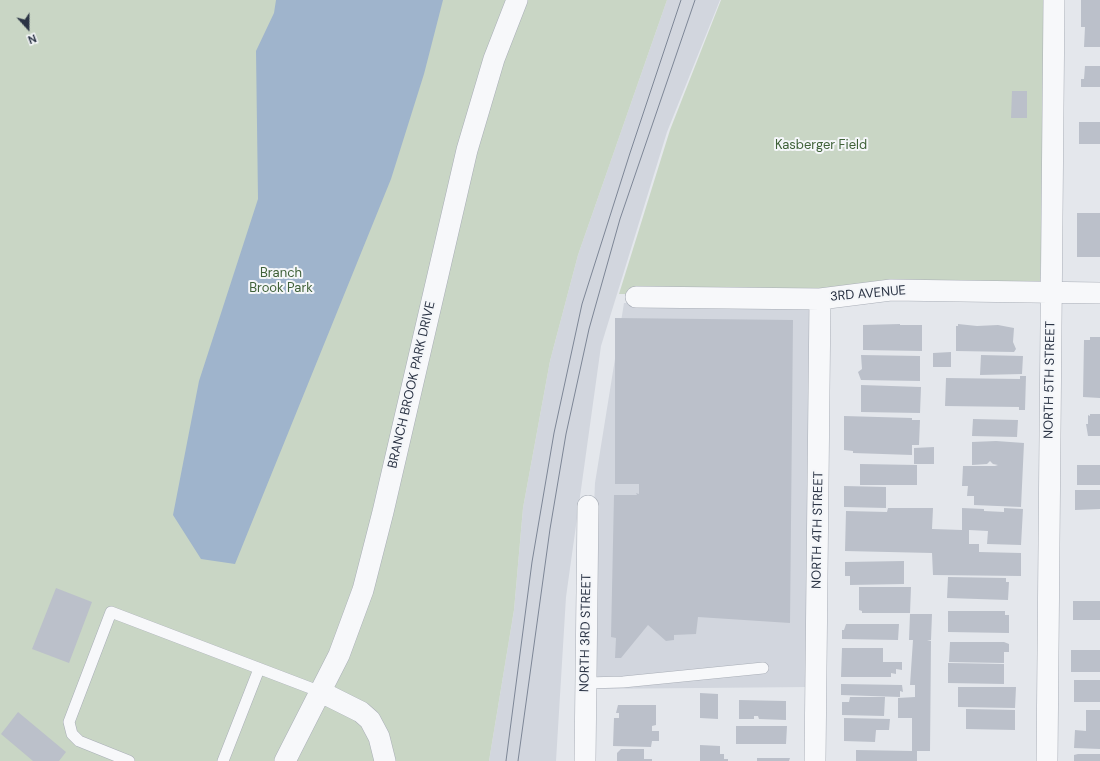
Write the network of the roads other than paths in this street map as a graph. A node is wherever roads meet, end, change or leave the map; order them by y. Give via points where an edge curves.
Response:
1 (517, 0) edge
2 (1054, 0) edge
3 (1051, 292) junction
4 (1100, 293) edge
5 (636, 297) dead end
6 (820, 299) junction
7 (588, 506) dead end
8 (763, 668) dead end
9 (259, 669) junction
10 (586, 683) junction
11 (321, 692) junction
12 (129, 761) edge
13 (223, 761) edge
14 (285, 761) edge
15 (385, 761) edge
16 (585, 761) edge
17 (816, 761) edge
18 (1047, 761) edge

1 - 11 street, BRANCH BROOK PARK DRIVE via 489,73 465,156 369,569 347,636
2 - 3 street, NORTH 5TH STREET
3 - 4 street, 3RD AVENUE
3 - 6 street, 3RD AVENUE via 891,290
3 - 18 street, NORTH 5TH STREET
5 - 6 street, 3RD AVENUE
6 - 17 street, NORTH 4TH STREET
7 - 10 street, NORTH 3RD STREET
8 - 10 lane via 623,682
9 - 11 lane
9 - 12 lane via 111,612 69,722 72,734 79,741
9 - 13 lane
10 - 16 street, NORTH 3RD STREET
11 - 14 street, BRANCH BROOK PARK DRIVE
11 - 15 street via 361,712 370,720 379,737

